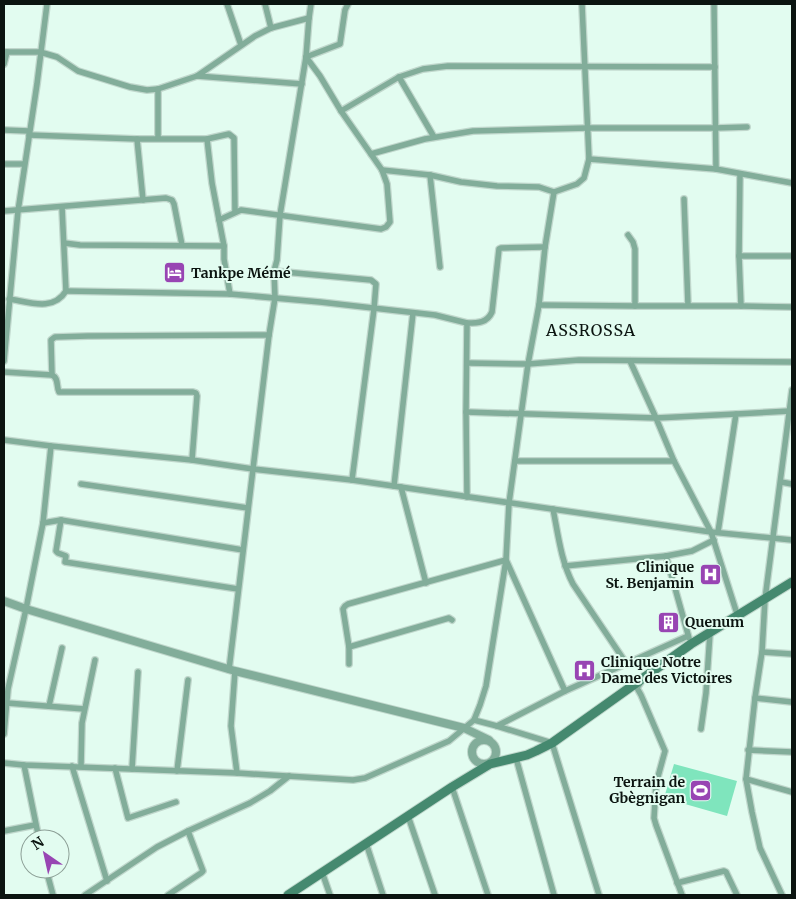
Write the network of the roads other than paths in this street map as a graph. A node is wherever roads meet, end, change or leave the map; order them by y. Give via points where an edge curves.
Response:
1 (47, 4) edge
2 (227, 4) edge
3 (265, 4) edge
4 (311, 4) edge
5 (348, 4) edge
6 (582, 4) edge
7 (714, 4) edge
8 (309, 18) junction
9 (271, 28) junction
10 (241, 45) junction
11 (5, 52) edge
12 (40, 52) junction
13 (306, 57) junction
14 (4, 64) edge
15 (715, 67) junction
16 (585, 68) junction
17 (197, 76) junction
18 (399, 77) junction
19 (302, 84) junction
20 (158, 89) junction
21 (341, 111) junction
22 (747, 127) dead end
23 (588, 128) junction
24 (715, 128) junction
25 (4, 130) edge
26 (29, 133) junction
27 (434, 137) junction
28 (158, 138) junction
29 (137, 139) junction
30 (207, 139) junction
31 (371, 154) junction
32 (589, 159) junction
33 (4, 164) edge
34 (24, 164) junction
35 (716, 169) junction
36 (382, 170) junction
37 (740, 174) junction
38 (430, 175) junction
39 (792, 183) edge
40 (554, 192) junction
41 (684, 198) dead end
42 (143, 200) junction
43 (62, 207) junction
44 (4, 211) edge
45 (18, 211) junction
46 (235, 212) junction
47 (280, 215) junction
48 (219, 220) junction
49 (628, 235) dead end
50 (64, 243) junction
51 (182, 245) junction
52 (224, 246) junction
53 (546, 246) junction
54 (739, 256) junction
55 (792, 256) edge
56 (440, 267) dead end
57 (274, 271) junction
58 (66, 291) junction
59 (230, 294) junction
60 (276, 298) junction
61 (9, 299) junction
62 (540, 305) junction
63 (688, 305) junction
64 (635, 306) junction
65 (741, 306) junction
66 (792, 307) edge
67 (374, 309) junction
68 (413, 313) junction
69 (467, 323) junction
70 (269, 335) junction
71 (5, 344) edge
72 (4, 361) edge
73 (630, 361) junction
74 (792, 362) edge
75 (467, 363) junction
76 (528, 364) junction
77 (4, 372) edge
78 (52, 375) junction
79 (792, 390) edge
80 (790, 411) junction
81 (466, 412) junction
82 (736, 414) junction
83 (521, 415) junction
84 (656, 418) junction
85 (790, 434) edge
86 (4, 440) edge
87 (51, 446) junction
88 (192, 460) junction
89 (515, 461) junction
90 (674, 461) junction
91 (253, 469) junction
92 (352, 480) junction
93 (781, 482) junction
94 (81, 484) dead end
95 (792, 484) edge
96 (394, 486) junction
97 (401, 487) junction
98 (467, 496) junction
99 (509, 503) junction
100 (248, 508) junction
101 (553, 509) junction
102 (61, 520) junction
103 (43, 523) junction
104 (715, 532) junction
105 (774, 537) junction
106 (714, 540) junction
107 (792, 540) edge
108 (243, 550) junction
109 (666, 556) junction
110 (506, 560) junction
111 (565, 566) junction
112 (792, 582) edge
113 (426, 583) junction
114 (238, 589) junction
115 (766, 600) junction
116 (4, 601) edge
117 (26, 609) junction
118 (738, 617) junction
119 (452, 620) dead end
120 (710, 633) junction
121 (690, 640) junction
122 (349, 646) junction
123 (62, 648) dead end
124 (762, 652) junction
125 (792, 654) edge
126 (95, 660) dead end
127 (626, 663) junction
128 (349, 664) dead end
129 (232, 670) junction
130 (138, 672) dead end
131 (188, 680) dead end
132 (642, 680) junction
133 (565, 691) junction
134 (755, 698) junction
135 (792, 702) edge
136 (6, 704) junction
137 (49, 706) junction
138 (84, 709) junction
139 (474, 720) junction
140 (497, 726) junction
141 (464, 728) junction
142 (701, 729) dead end
143 (4, 734) edge
144 (489, 740) junction
145 (552, 743) junction
146 (748, 750) junction
147 (792, 752) edge
148 (516, 758) junction
149 (4, 762) edge
150 (490, 764) junction
151 (24, 765) junction
152 (72, 766) junction
153 (81, 766) junction
154 (115, 768) junction
155 (132, 769) junction
156 (177, 770) junction
157 (237, 773) junction
158 (289, 776) junction
159 (746, 779) junction
160 (452, 787) junction
161 (792, 792) edge
162 (176, 802) dead end
163 (408, 816) junction
164 (35, 825) junction
165 (36, 829) edge
166 (4, 831) edge
167 (188, 831) junction
168 (366, 844) junction
169 (322, 872) junction
170 (49, 879) edge
171 (107, 881) junction
172 (677, 883) junction
173 (53, 895) edge
174 (85, 895) edge
175 (168, 895) edge
176 (288, 895) edge
177 (330, 895) edge
178 (383, 895) edge
179 (434, 895) edge
180 (488, 895) edge
181 (554, 895) edge
182 (599, 895) edge
183 (682, 895) edge
184 (737, 895) edge
185 (782, 895) edge

1 - 12 street
2 - 10 street
3 - 9 street
4 - 8 street
5 - 13 street via 340,44
6 - 16 street
7 - 15 street
8 - 9 street
8 - 13 street
9 - 10 street
10 - 17 street
11 - 12 street
11 - 14 street
12 - 20 street via 57,57 78,71 130,87
12 - 26 street
13 - 19 street
13 - 21 street
15 - 16 street
15 - 24 street
16 - 18 street via 448,66 423,69
16 - 23 street
17 - 19 street
17 - 20 street
18 - 21 street
18 - 27 street
19 - 47 street
20 - 28 street
21 - 31 street
22 - 24 street
23 - 24 street
23 - 27 street via 473,131
23 - 32 street
24 - 35 street
25 - 26 street
26 - 29 street
26 - 34 street
27 - 31 street
28 - 29 street
28 - 30 street
29 - 42 street
30 - 46 street via 230,134 234,138
30 - 48 street
31 - 36 street
32 - 35 street
32 - 40 street via 584,178
33 - 34 street
34 - 45 street
35 - 37 street
36 - 38 street
36 - 47 street via 387,184 390,222 382,229
37 - 39 street
37 - 54 street
38 - 40 street via 497,186 539,187
38 - 56 street
40 - 53 street
41 - 63 street
42 - 43 street
42 - 51 street via 172,200
43 - 45 street
43 - 50 street
44 - 45 street
45 - 61 street
46 - 47 street
46 - 48 street
47 - 57 street
48 - 52 street
49 - 64 street via 635,249
50 - 51 street
50 - 58 street
51 - 52 street
52 - 59 street
53 - 62 street
53 - 69 street via 500,248 492,312 487,320
54 - 55 street
54 - 65 street
57 - 60 street
57 - 67 street via 371,280 376,284
58 - 59 street
58 - 61 street via 56,301 45,305
59 - 60 street
60 - 67 street
60 - 70 street
61 - 71 street
62 - 64 street
62 - 76 street
63 - 64 street
63 - 65 street
65 - 66 street
67 - 68 street
67 - 92 street
68 - 69 street
68 - 96 street
69 - 75 street
70 - 78 street via 55,337 51,340
70 - 91 street
71 - 72 street
73 - 74 street
73 - 76 street
73 - 84 street
75 - 76 street
75 - 81 street
76 - 83 street
77 - 78 street
78 - 88 street via 56,376 59,392 196,393
79 - 80 street
80 - 82 street
80 - 85 street
81 - 83 street
81 - 98 street
82 - 84 street
82 - 104 street
83 - 84 street
83 - 89 street
84 - 90 street
85 - 93 street
86 - 87 street
87 - 88 street
87 - 103 street
88 - 91 street
89 - 90 street
89 - 99 street
90 - 104 street
91 - 92 street
91 - 100 street
92 - 96 street
93 - 95 street
93 - 105 street
94 - 100 street
96 - 97 street
97 - 98 street
97 - 113 street
98 - 99 street
99 - 101 street
99 - 110 street
100 - 108 street
101 - 104 street
101 - 111 street
102 - 103 street
102 - 108 street
102 - 114 street via 56,551 66,556 65,562
103 - 117 street
104 - 105 street
104 - 106 street
105 - 107 street
105 - 115 street
106 - 109 street via 692,551
106 - 118 street
108 - 114 street
109 - 111 street
109 - 121 street
110 - 113 street
110 - 133 street
110 - 139 street via 486,686
111 - 127 street via 573,584
112 - 115 main road
113 - 122 street via 345,606
114 - 129 street
115 - 118 main road
115 - 124 street
116 - 117 street
117 - 129 street
117 - 136 street
118 - 120 main road
119 - 122 street via 449,618
120 - 121 main road
120 - 142 street
121 - 127 street
121 - 132 main road
122 - 128 street
123 - 137 street
124 - 125 street
124 - 134 street
126 - 138 street
127 - 133 street
129 - 141 street
129 - 157 street via 231,726
130 - 155 street
131 - 156 street
132 - 145 main road
132 - 172 street via 637,688 665,751 656,784 654,818
133 - 140 street
134 - 135 street
134 - 146 street
136 - 137 street
136 - 143 street
137 - 138 street
138 - 153 street
139 - 140 street
139 - 141 street
140 - 145 street
141 - 144 street
141 - 158 street via 449,741 359,780
144 - 150 street via 497,750
144 - 150 street via 480,740 472,750 477,762
145 - 148 main road
145 - 182 street
146 - 147 street
146 - 159 street
148 - 150 main road
148 - 181 street
149 - 151 street
150 - 160 main road
151 - 152 street
151 - 164 street
152 - 153 street
152 - 171 street
153 - 154 street
154 - 155 street
154 - 162 street via 128,818
155 - 156 street
156 - 157 street
157 - 158 street
158 - 167 street via 250,803
159 - 161 street
159 - 185 street via 760,848
160 - 163 main road
160 - 180 street
163 - 168 main road
163 - 179 street
164 - 165 street
164 - 166 street
167 - 171 street via 157,847
167 - 175 street via 203,871
168 - 169 main road
168 - 178 street
169 - 176 main road
169 - 177 street
170 - 173 street
171 - 174 street
172 - 183 street
172 - 184 street via 724,871

